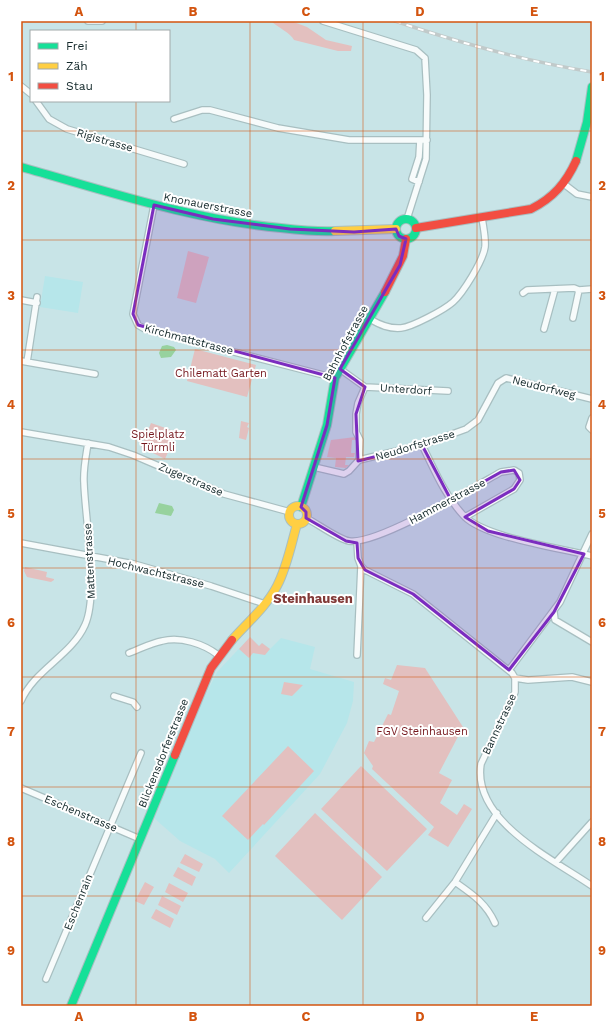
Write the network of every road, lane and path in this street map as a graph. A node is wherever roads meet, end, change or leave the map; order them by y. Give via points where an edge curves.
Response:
1 (88, 21) edge
2 (102, 21) edge
3 (323, 21) edge
4 (21, 86) edge
5 (592, 87) edge
6 (30, 93) edge
7 (37, 102) edge
8 (174, 119) dead end
9 (420, 140) junction
10 (427, 140) junction
11 (184, 164) dead end
12 (21, 167) edge
13 (419, 182) junction
14 (564, 184) junction
15 (592, 197) edge
16 (154, 205) junction
17 (482, 217) junction
18 (406, 219) junction
19 (416, 228) junction
20 (396, 229) junction
21 (406, 239) junction
22 (556, 289) junction
23 (592, 289) edge
24 (579, 290) junction
25 (523, 294) dead end
26 (21, 300) edge
27 (573, 318) dead end
28 (370, 319) junction
29 (544, 329) dead end
30 (24, 362) edge
31 (340, 369) junction
32 (95, 374) dead end
33 (335, 378) junction
34 (498, 383) joint
35 (365, 387) junction
36 (448, 391) dead end
37 (592, 399) edge
38 (592, 418) edge
39 (592, 430) edge
40 (21, 432) edge
41 (88, 443) junction
42 (422, 445) junction
43 (359, 460) junction
44 (314, 467) junction
45 (451, 500) junction
46 (301, 507) junction
47 (290, 512) junction
48 (465, 517) junction
49 (306, 518) junction
50 (297, 524) junction
51 (592, 534) edge
52 (356, 542) junction
53 (21, 543) edge
54 (584, 554) junction
55 (89, 556) junction
56 (592, 556) edge
57 (361, 566) junction
58 (265, 604) junction
59 (554, 612) junction
60 (592, 642) edge
61 (129, 653) dead end
62 (218, 655) junction
63 (356, 655) dead end
64 (509, 670) junction
65 (516, 678) junction
66 (592, 682) edge
67 (114, 696) dead end
68 (21, 701) edge
69 (136, 707) dead end
70 (141, 753) dead end
71 (21, 788) edge
72 (497, 813) junction
73 (592, 822) edge
74 (109, 826) junction
75 (140, 838) junction
76 (556, 862) junction
77 (455, 882) junction
78 (592, 886) edge
79 (426, 918) dead end
80 (495, 923) dead end
81 (46, 979) dead end
82 (71, 1006) edge

1 - 2 street
3 - 10 street via 423,54 426,67
4 - 6 street
5 - 14 street via 583,141
7 - 11 street, Rigistrasse via 49,119 67,129
8 - 9 street via 210,110 278,128 349,140
9 - 10 street
9 - 13 street via 412,179
10 - 13 street via 425,166
12 - 16 street, Knonauerstrasse
13 - 18 street
14 - 15 street via 577,194
14 - 17 street via 531,209
16 - 20 street, Knonauerstrasse via 213,219 290,229 354,232
16 - 33 street, Kirchmattstrasse via 133,314 138,325 145,330
17 - 19 street
17 - 28 street via 485,247 482,257 452,303 414,325 402,328 382,326
18 - 19 street via 412,221
18 - 20 street via 400,221
19 - 21 street via 414,235
20 - 21 street via 399,236
21 - 28 street, Bahnhofstrasse via 396,274
22 - 24 street
22 - 25 street via 527,290
22 - 29 street
23 - 24 street
24 - 27 street
26 - 30 street via 37,300
28 - 31 street, Bahnhofstrasse
30 - 32 street
31 - 33 street, Bahnhofstrasse
31 - 35 street
33 - 44 street, Bahnhofstrasse via 327,425
34 - 37 street, Neudorfweg via 511,378
34 - 42 street, Neudorfstrasse via 475,424
35 - 36 street, Unterdorf
35 - 43 street via 356,414 356,432 360,440
38 - 39 street via 589,427
40 - 41 street, Zugerstrasse
41 - 47 street, Zugerstrasse via 133,455 224,494
41 - 55 street, Mattenstrasse via 84,481
42 - 43 street, Neudorfstrasse
42 - 45 street
43 - 44 street via 344,474
44 - 46 street, Bahnhofstrasse
45 - 48 street
45 - 48 street, Hammerstrasse via 501,472 514,470 519,473 520,480 514,489
45 - 52 street, Hammerstrasse via 390,531
46 - 47 street via 295,507
46 - 49 street via 306,511
47 - 50 street via 290,519
48 - 54 street via 488,531
49 - 50 street
49 - 52 street via 346,541
50 - 58 street, Blickensdorferstrasse via 284,571
51 - 54 street
52 - 57 street
53 - 55 street, Hochwachtstrasse
54 - 56 street
54 - 59 street
55 - 58 street, Hochwachtstrasse via 169,573
55 - 68 street, Mattenstrasse via 91,603 86,623 75,642 34,678
57 - 63 street
57 - 64 street, Bannstrasse via 413,594
58 - 62 street, Blickensdorferstrasse
59 - 60 street via 555,620
59 - 64 street
61 - 62 street via 171,639 203,646
62 - 75 street, Blickensdorferstrasse
64 - 65 street, Bannstrasse
65 - 66 street via 528,680 572,677
65 - 72 street, Bannstrasse via 515,692 486,752 480,771 483,792
67 - 69 street via 133,702
70 - 74 street, Eschenrain
71 - 74 street, Eschenstrasse
72 - 76 street, Bannstrasse via 517,836
72 - 77 street
73 - 76 street
74 - 75 street, Eschenstrasse
74 - 81 street, Eschenrain
75 - 82 street, Blickensdorferstrasse
76 - 78 street, Bannstrasse
77 - 79 street
77 - 80 street via 478,898 489,910

